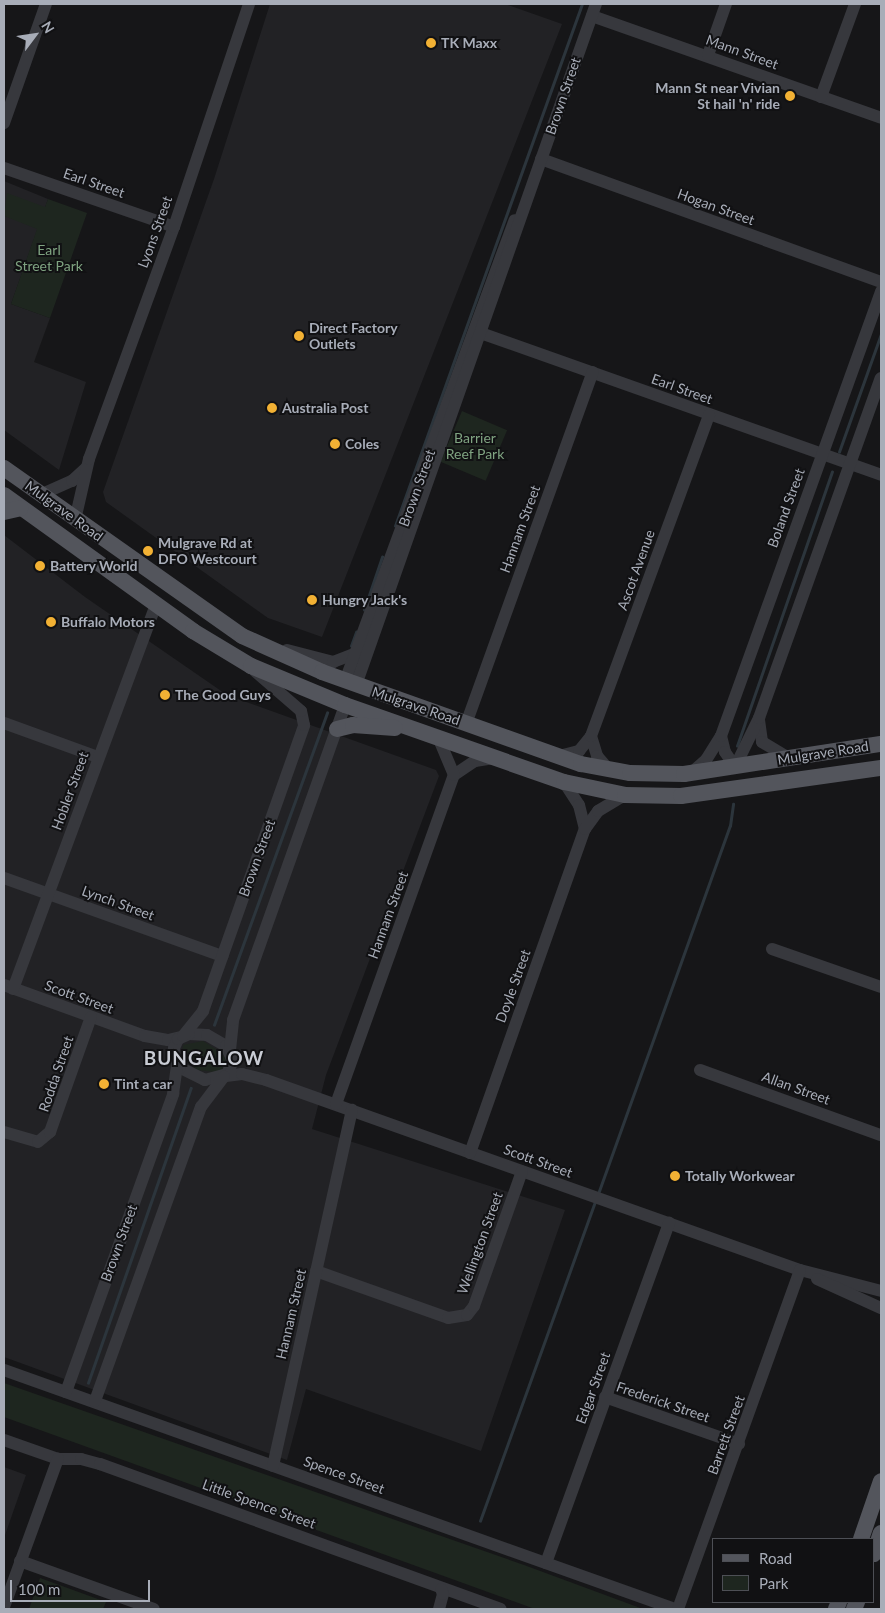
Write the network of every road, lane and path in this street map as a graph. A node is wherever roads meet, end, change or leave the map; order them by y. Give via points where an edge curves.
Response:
1 (46, 4) edge
2 (249, 4) edge
3 (596, 4) edge
4 (726, 4) edge
5 (855, 4) edge
6 (592, 16) junction
7 (708, 55) junction
8 (821, 97) junction
9 (881, 118) edge
10 (4, 123) edge
11 (541, 159) junction
12 (4, 168) edge
13 (174, 227) junction
14 (881, 282) edge
15 (881, 292) edge
16 (477, 331) junction
17 (593, 372) junction
18 (881, 378) edge
19 (709, 415) junction
20 (822, 454) junction
21 (850, 464) junction
22 (4, 468) edge
23 (86, 468) junction
24 (881, 475) edge
25 (4, 495) edge
26 (40, 495) junction
27 (21, 508) junction
28 (4, 512) edge
29 (75, 520) junction
30 (156, 604) junction
31 (258, 644) junction
32 (354, 654) junction
33 (251, 666) junction
34 (351, 683) junction
35 (345, 705) junction
36 (758, 718) junction
37 (4, 723) edge
38 (466, 724) junction
39 (337, 729) junction
40 (419, 730) junction
41 (592, 736) junction
42 (721, 736) junction
43 (438, 737) junction
44 (881, 744) edge
45 (558, 757) junction
46 (98, 758) junction
47 (494, 758) junction
48 (790, 758) junction
49 (735, 767) junction
50 (881, 768) edge
51 (609, 770) junction
52 (691, 773) junction
53 (454, 776) junction
54 (564, 782) junction
55 (625, 795) junction
56 (585, 829) junction
57 (4, 878) edge
58 (49, 894) junction
59 (772, 949) dead end
60 (222, 956) junction
61 (9, 987) edge
62 (881, 987) edge
63 (203, 1012) junction
64 (92, 1017) junction
65 (233, 1020) junction
66 (145, 1036) junction
67 (210, 1036) junction
68 (182, 1037) junction
69 (230, 1051) junction
70 (176, 1062) junction
71 (700, 1070) dead end
72 (225, 1076) junction
73 (196, 1078) junction
74 (266, 1080) junction
75 (173, 1094) junction
76 (336, 1104) junction
77 (201, 1107) junction
78 (352, 1110) junction
79 (4, 1132) edge
80 (881, 1135) edge
81 (470, 1153) junction
82 (522, 1171) junction
83 (668, 1223) junction
84 (800, 1270) junction
85 (316, 1272) junction
86 (881, 1292) edge
87 (881, 1308) edge
88 (4, 1370) edge
89 (66, 1392) junction
90 (605, 1397) junction
91 (95, 1401) junction
92 (4, 1440) edge
93 (739, 1444) junction
94 (58, 1460) junction
95 (273, 1466) junction
96 (881, 1482) edge
97 (881, 1523) edge
98 (881, 1533) edge
99 (861, 1538) edge
100 (873, 1538) edge
101 (875, 1551) edge
102 (20, 1561) junction
103 (546, 1563) junction
104 (441, 1589) junction
105 (4, 1607) edge
106 (154, 1609) edge
107 (439, 1609) edge
108 (501, 1609) edge
109 (676, 1609) edge

1 - 10 street
2 - 13 street, Lyons Street
3 - 6 street, Brown Street
4 - 7 street
5 - 8 street
6 - 7 street, Mann Street
6 - 11 street, Brown Street
7 - 8 street, Mann Street
8 - 9 street, Mann Street
11 - 14 street, Hogan Street
11 - 16 street, Brown Street via 531,189 502,246
12 - 13 street, Earl Street
13 - 23 street, Lyons Street
15 - 20 street, Boland Street
16 - 17 street, Earl Street
16 - 32 street, Brown Street
16 - 34 street, Brown Street
17 - 19 street, Earl Street
17 - 38 street, Hannam Street
18 - 21 street
19 - 20 street, Earl Street
19 - 41 street, Ascot Avenue
20 - 21 street, Earl Street
20 - 42 street, Boland Street
21 - 24 street, Earl Street
21 - 36 street
22 - 26 main road, Mulgrave Road
23 - 26 street via 72,481
23 - 29 street, Lyons Street
25 - 27 main road, Mulgrave Road
26 - 29 main road, Mulgrave Road
27 - 28 main road
27 - 30 main road, Mulgrave Road
29 - 31 main road, Mulgrave Road via 217,621
30 - 33 main road, Mulgrave Road via 212,644
30 - 46 street, Hobler Street
31 - 32 street via 333,662
31 - 34 main road, Mulgrave Road
32 - 34 street, Brown Street
33 - 35 main road, Mulgrave Road
33 - 60 street, Brown Street via 299,709 304,720
34 - 35 main road, Brown Street
34 - 38 main road, Mulgrave Road
35 - 39 street, Brown Street
35 - 40 main road, Mulgrave Road
36 - 48 street via 762,742
36 - 49 street
37 - 46 street
38 - 45 main road, Mulgrave Road
39 - 40 main road via 353,725
39 - 65 street, Brown Street
40 - 43 main road, Mulgrave Road
41 - 45 street, Ascot Avenue via 579,751
41 - 51 street via 597,756
42 - 49 street via 725,752
42 - 52 street, Boland Street via 706,760
43 - 47 main road, Mulgrave Road
43 - 53 street
44 - 48 main road, Mulgrave Road
45 - 51 main road, Mulgrave Road
46 - 58 street, Hobler Street
47 - 53 street via 475,761
47 - 54 main road, Mulgrave Road
48 - 49 main road, Mulgrave Road
49 - 52 main road, Mulgrave Road
50 - 55 main road, Mulgrave Road via 710,793
51 - 52 main road, Mulgrave Road via 648,774
53 - 76 street, Hannam Street
54 - 55 main road, Mulgrave Road
54 - 56 street via 579,805
55 - 56 street, Doyle Street via 598,811
56 - 81 street, Doyle Street
57 - 58 street, Lynch Street
58 - 60 street, Lynch Street
58 - 61 street, Hobler Street
59 - 62 street
60 - 63 street, Brown Street
61 - 64 street, Scott Street
63 - 67 street via 202,1024
63 - 68 street, Brown Street
64 - 66 street, Scott Street
64 - 79 street, Rodda Street via 53,1125 44,1138 31,1142
65 - 67 street via 224,1032
65 - 69 street, Brown Street
66 - 68 street, Scott Street via 168,1040
66 - 70 street, Scott Street
67 - 68 street
67 - 69 street
68 - 70 street via 174,1048
69 - 72 street via 232,1065
69 - 74 street, Scott Street
70 - 73 street
70 - 75 street, Brown Street
71 - 80 street, Allan Street
72 - 73 street
72 - 74 street, Scott Street via 238,1074
72 - 77 street
73 - 75 street, Brown Street via 183,1080
73 - 77 street via 203,1088
74 - 76 street, Scott Street
75 - 89 street, Brown Street
76 - 78 street, Scott Street
77 - 91 street
78 - 81 street, Scott Street
78 - 85 street, Hannam Street
81 - 82 street, Scott Street
82 - 83 street, Scott Street
82 - 85 street, Wellington Street via 474,1306 467,1315 448,1318
83 - 84 street, Scott Street
83 - 90 street, Edgar Street
84 - 86 street, Scott Street
84 - 87 street, Scott Street
84 - 93 street, Barrett Street
85 - 95 street, Hannam Street
88 - 89 street, Spence Street
89 - 91 street, Spence Street
90 - 93 street, Frederick Street
90 - 103 street, Edgar Street
91 - 95 street, Spence Street
92 - 94 street, Little Spence Street
93 - 109 street, Barrett Street
94 - 102 street
94 - 104 street, Little Spence Street via 80,1459 100,1464 427,1580
95 - 103 street, Spence Street
96 - 99 main road
97 - 100 main road
98 - 101 main road
102 - 105 street
102 - 106 street
103 - 109 street, Spence Street
104 - 107 street
104 - 108 street, Little Spence Street

